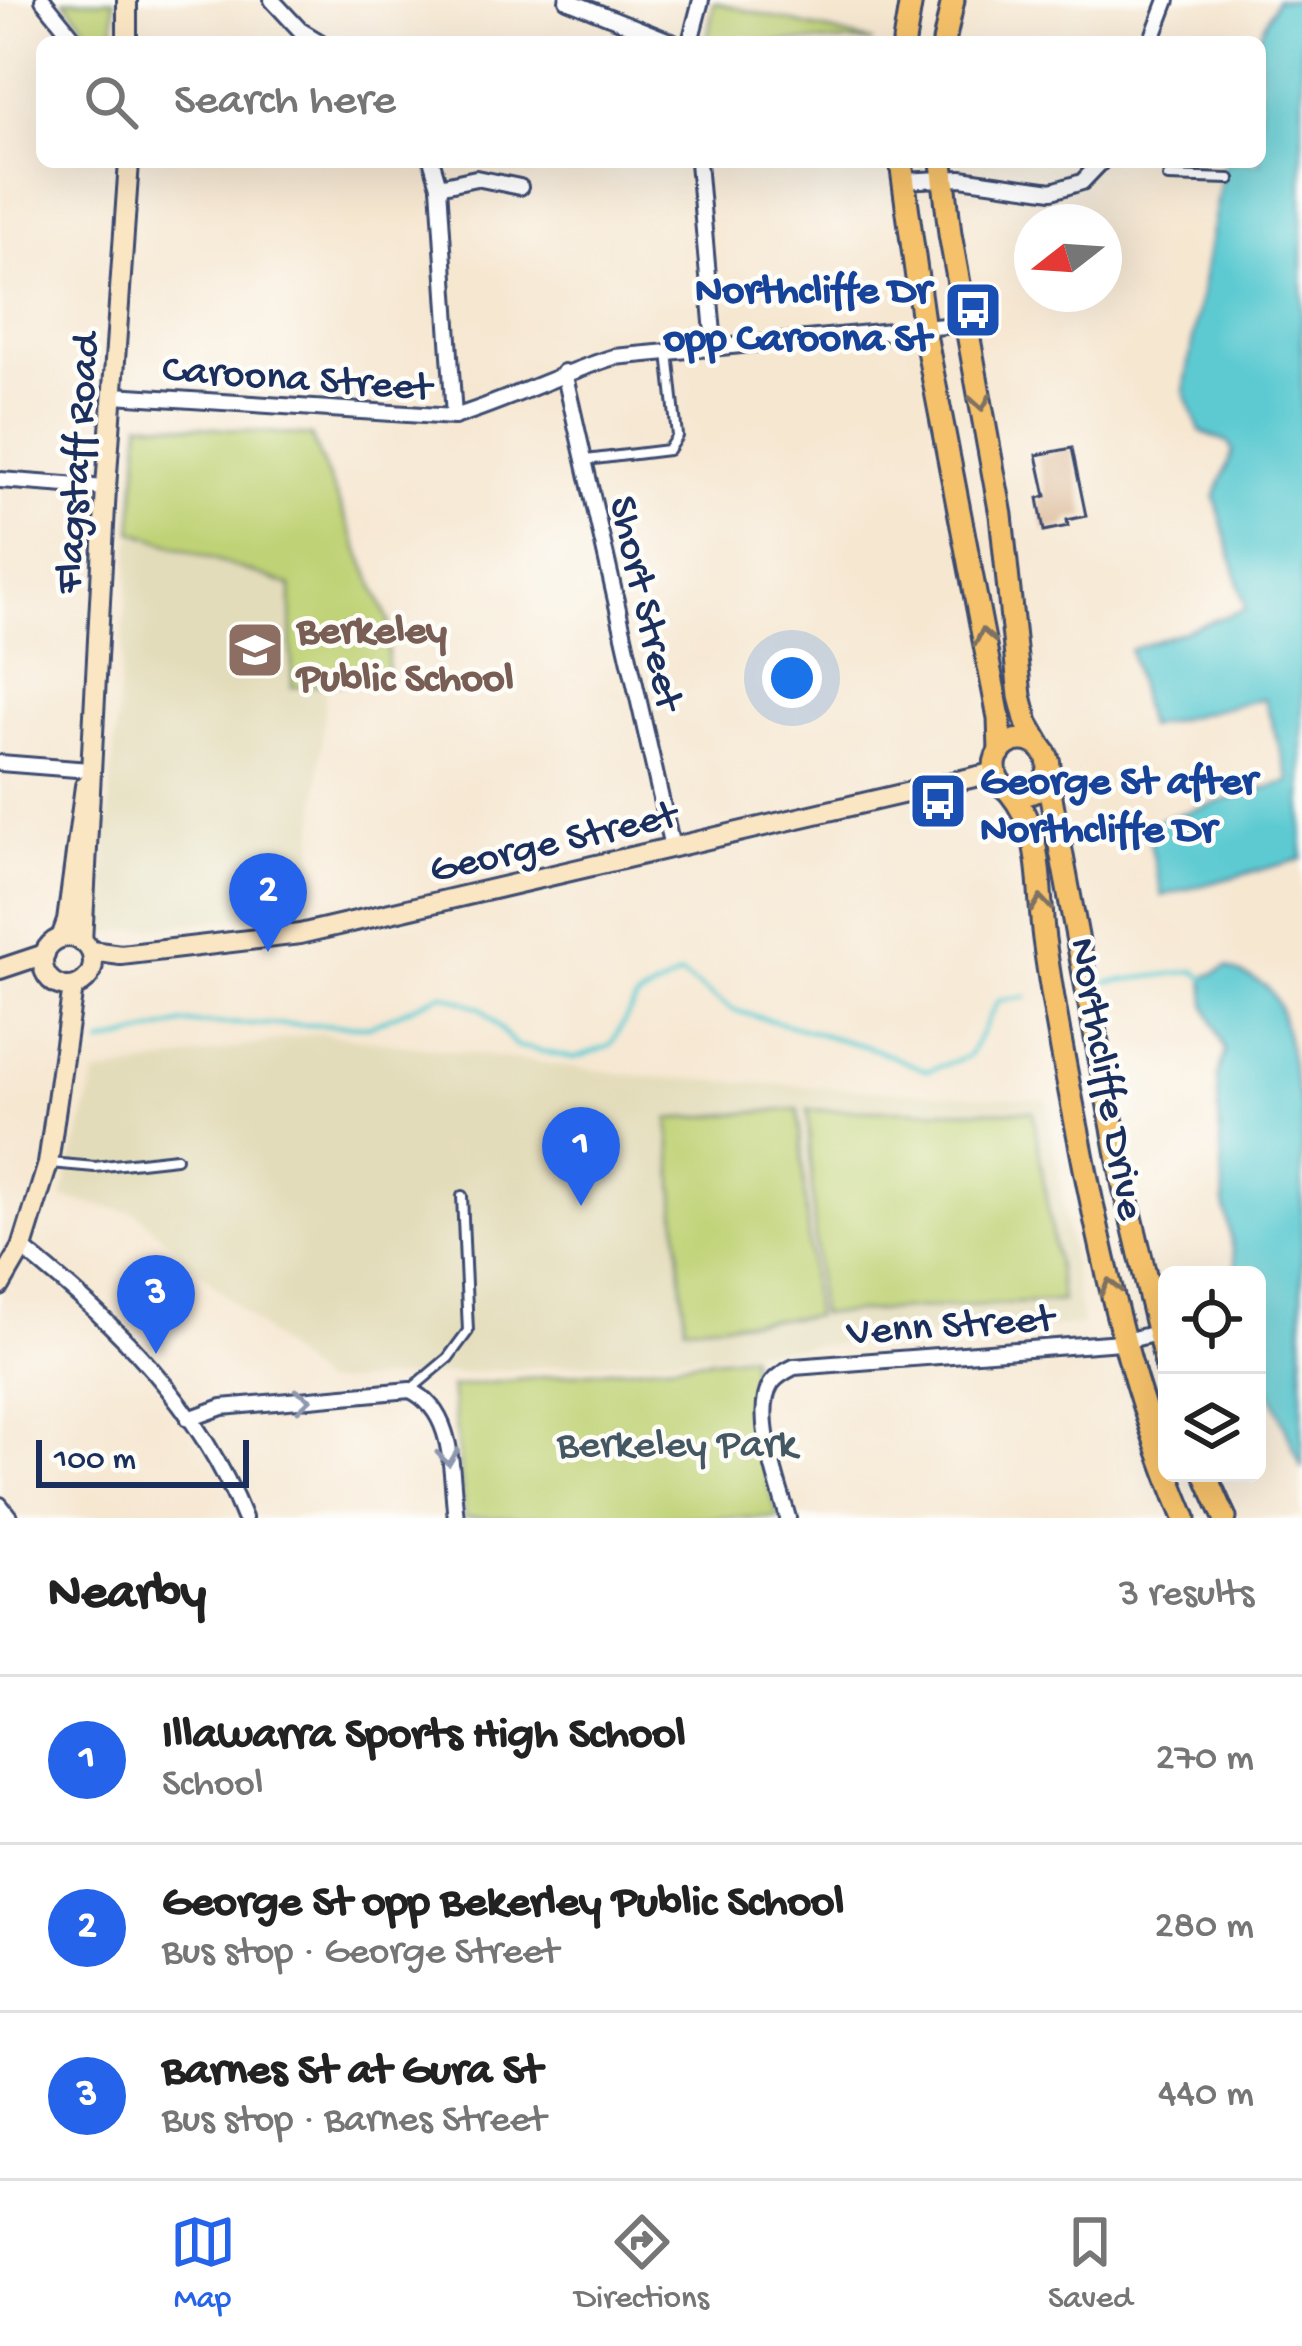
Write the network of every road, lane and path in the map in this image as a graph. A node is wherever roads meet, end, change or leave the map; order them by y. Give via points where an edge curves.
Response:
1 (43, 0) edge
2 (127, 0) edge
3 (272, 0) edge
4 (567, 0) edge
5 (701, 0) edge
6 (911, 0) edge
7 (952, 0) edge
8 (1167, 0) edge
9 (72, 36) edge
10 (127, 36) edge
11 (310, 36) edge
12 (657, 36) edge
13 (692, 36) edge
14 (905, 36) edge
15 (945, 36) edge
16 (1153, 36) edge
17 (129, 168) edge
18 (434, 168) edge
19 (699, 168) edge
20 (1095, 168) edge
21 (943, 171) edge
22 (901, 172) edge
23 (1168, 177) dead end
24 (1230, 179) dead end
25 (439, 187) junction
26 (520, 187) dead end
27 (967, 324) junction
28 (924, 329) junction
29 (714, 345) junction
30 (668, 351) junction
31 (564, 372) junction
32 (114, 395) junction
33 (454, 417) junction
34 (584, 460) junction
35 (0, 480) edge
36 (106, 488) junction
37 (1042, 749) junction
38 (0, 764) edge
39 (89, 770) junction
40 (1002, 772) junction
41 (1048, 776) junction
42 (672, 847) junction
43 (61, 938) junction
44 (88, 954) junction
45 (3, 964) edge
46 (55, 974) junction
47 (176, 1158) dead end
48 (48, 1163) junction
49 (462, 1196) dead end
50 (22, 1248) junction
51 (0, 1286) edge
52 (1157, 1333) junction
53 (1158, 1336) edge
54 (1121, 1342) junction
55 (410, 1390) junction
56 (189, 1419) junction
57 (1209, 1482) edge
58 (0, 1505) edge
59 (10, 1518) edge
60 (244, 1518) edge
61 (456, 1518) edge
62 (788, 1518) edge
63 (1185, 1518) edge
64 (1225, 1518) edge

1 - 9 street
2 - 10 main road
3 - 11 street
4 - 12 street
5 - 13 street
6 - 14 main road
7 - 15 main road
8 - 16 street
17 - 32 main road, Flagstaff Road
18 - 25 street
19 - 29 street
20 - 21 street via 1082,182 1052,190
21 - 22 street
21 - 27 main road
22 - 28 main road, Northcliffe Drive
23 - 24 lane
25 - 26 street via 476,178
25 - 33 street
27 - 28 street, Caroona Street
27 -> 37 main road via 1001,515 1023,714
28 - 29 street, Caroona Street
40 -> 28 main road, Northcliffe Drive via 1000,718
29 - 30 street, Caroona Street
30 - 31 street, Caroona Street
30 - 34 lane via 677,436 668,450
31 - 33 street, Caroona Street
31 - 34 street, Short Street
32 - 33 street, Caroona Street
32 - 36 main road, Flagstaff Road
34 - 42 street, Short Street
35 - 36 street
36 - 39 main road, Flagstaff Road
37 - 40 main road via 1020,741
37 - 41 main road, Northcliffe Drive
38 - 39 street
39 - 43 main road, Flagstaff Road
39 - 44 main road, Flagstaff Road
40 - 41 main road via 1032,792
40 - 42 main road, George Street
54 -> 40 main road, Northcliffe Drive via 1055,1003 1036,841
41 - 52 main road, Northcliffe Drive
42 - 44 main road, George Street via 300,934
43 - 44 main road, George Street
43 - 46 main road
44 - 46 main road via 84,981
45 - 46 main road
46 - 48 main road via 67,1012
47 - 48 lane
48 - 50 main road
49 - 55 lane via 468,1330
50 - 51 main road
50 - 56 street via 107,1319
52 - 53 main road, Northcliffe Drive
52 - 54 street, Venn Street
54 - 62 street, Venn Street via 794,1366 772,1380 765,1400
54 - 63 main road, Northcliffe Drive
56 -> 55 street via 222,1407
55 -> 61 street via 443,1420
56 - 60 street
57 - 64 main road
58 - 59 street

